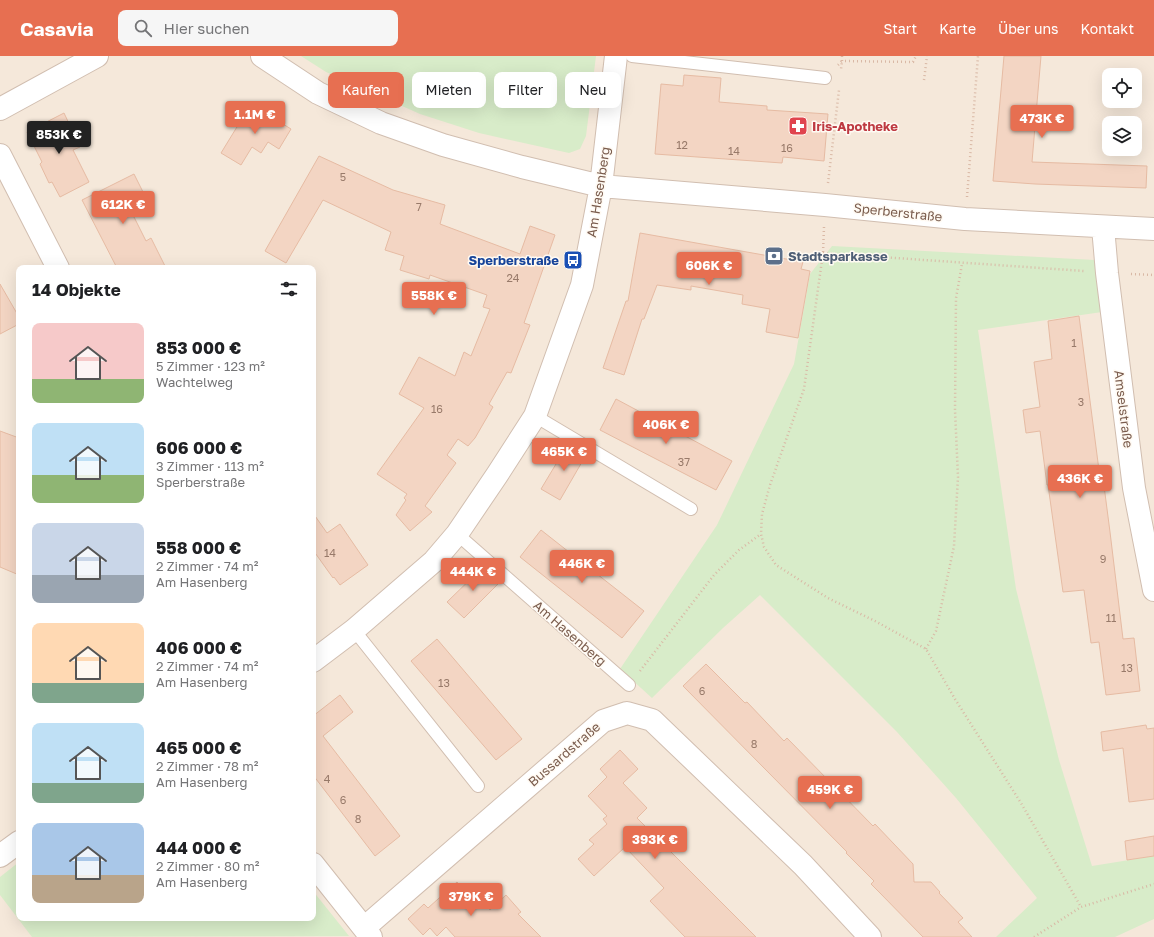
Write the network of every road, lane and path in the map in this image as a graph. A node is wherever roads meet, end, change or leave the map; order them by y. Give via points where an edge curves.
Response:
1 (97, 56) edge
2 (262, 56) edge
3 (616, 56) edge
4 (632, 56) edge
5 (842, 56) edge
6 (916, 56) edge
7 (927, 56) edge
8 (978, 56) edge
9 (825, 78) dead end
10 (924, 80) dead end
11 (840, 84) dead end
12 (0, 109) edge
13 (0, 155) edge
14 (601, 186) junction
15 (825, 205) junction
16 (965, 219) junction
17 (1103, 227) junction
18 (1154, 229) edge
19 (823, 253) junction
20 (962, 264) junction
21 (56, 265) edge
22 (1107, 273) junction
23 (1154, 275) edge
24 (535, 416) junction
25 (691, 509) dead end
26 (457, 534) junction
27 (761, 534) junction
28 (1154, 590) edge
29 (354, 630) junction
30 (926, 649) junction
31 (316, 659) edge
32 (629, 685) joint
33 (478, 786) dead end
34 (16, 844) edge
35 (0, 856) edge
36 (316, 868) edge
37 (1154, 884) edge
38 (1082, 907) junction
39 (367, 933) edge
40 (870, 937) edge
41 (1034, 937) edge

1 - 12 street
2 - 14 street, Sperberstraße via 318,92 381,123 443,145
3 - 14 street, Am Hasenberg
4 - 9 lane
5 - 6 path via 842,62 912,62
7 - 10 path
8 - 16 path
11 - 15 path
13 - 21 street
14 - 15 street, Sperberstraße
14 - 24 street, Am Hasenberg via 582,285
15 - 16 street, Sperberstraße
15 - 19 path
16 - 17 street, Sperberstraße
17 - 18 street, Sperberstraße
17 - 22 street, Amselstraße
19 - 20 path
19 - 27 path via 804,389 770,485 762,514
20 - 22 path
20 - 30 path via 956,298 955,410 958,477 954,546 936,630
22 - 23 path
22 - 28 street, Amselstraße via 1134,488
24 - 25 lane
24 - 26 street, Am Hasenberg
26 - 29 street, Am Hasenberg via 434,561
26 - 32 lane, Am Hasenberg
27 - 30 path via 764,547 776,565 828,598
27 - 32 path via 739,550 714,575
29 - 31 street, Am Hasenberg
29 - 33 lane
30 - 38 path
34 - 35 street
36 - 39 street
37 - 38 path
38 - 41 path
39 - 40 street, Bussardstraße via 603,720 627,713 652,720 803,864

